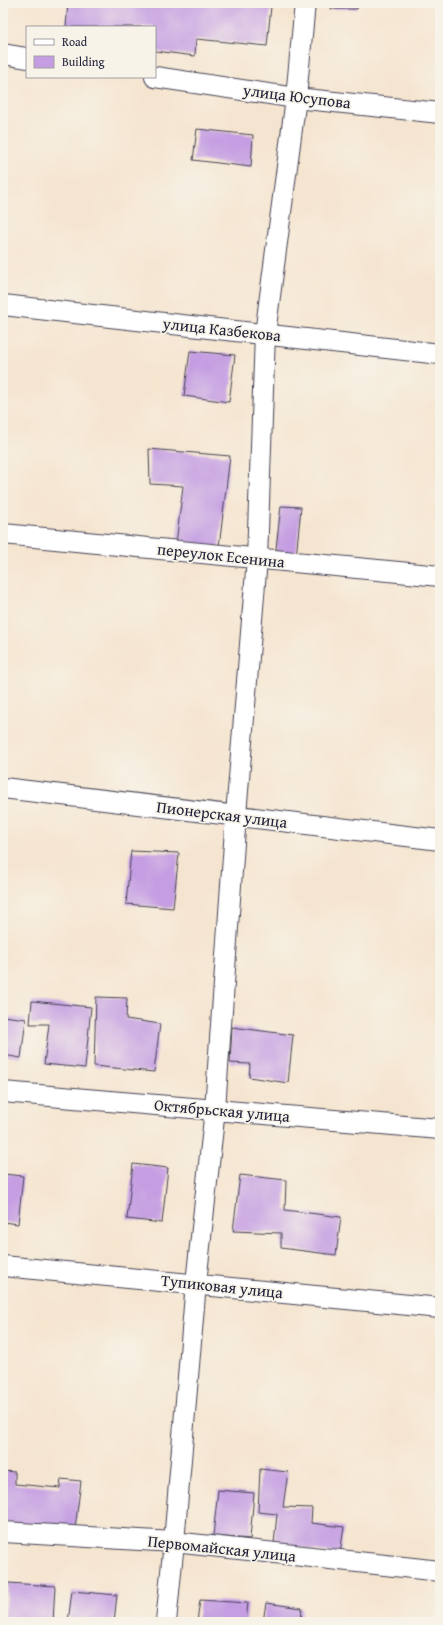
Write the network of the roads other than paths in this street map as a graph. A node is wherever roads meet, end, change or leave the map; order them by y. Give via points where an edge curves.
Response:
1 (305, 3) edge
2 (3, 54) edge
3 (26, 58) edge
4 (156, 77) edge
5 (296, 98) junction
6 (440, 113) edge
7 (3, 305) edge
8 (266, 334) junction
9 (440, 354) edge
10 (3, 534) edge
11 (257, 559) junction
12 (440, 576) edge
13 (3, 788) edge
14 (236, 815) junction
15 (440, 840) edge
16 (3, 1092) edge
17 (215, 1109) junction
18 (440, 1130) edge
19 (3, 1266) edge
20 (196, 1283) junction
21 (440, 1308) edge
22 (3, 1532) edge
23 (174, 1542) junction
24 (440, 1571) edge
25 (166, 1622) edge

1 - 5 street
2 - 3 street
4 - 5 street, улица Юсупова
5 - 6 street, улица Юсупова
5 - 8 street
7 - 8 street, улица Казбекова
8 - 9 street, улица Казбекова
8 - 11 street
10 - 11 street, переулок Есенина
11 - 12 street, переулок Есенина
11 - 14 street
13 - 14 street, Пионерская улица
14 - 15 street, Пионерская улица
14 - 17 street
16 - 17 street, Октябрьская улица
17 - 18 street, Октябрьская улица
17 - 20 street
19 - 20 street, Тупиковая улица
20 - 21 street, Тупиковая улица
20 - 23 street
22 - 23 street, Первомайская улица
23 - 24 street, Первомайская улица
23 - 25 street

